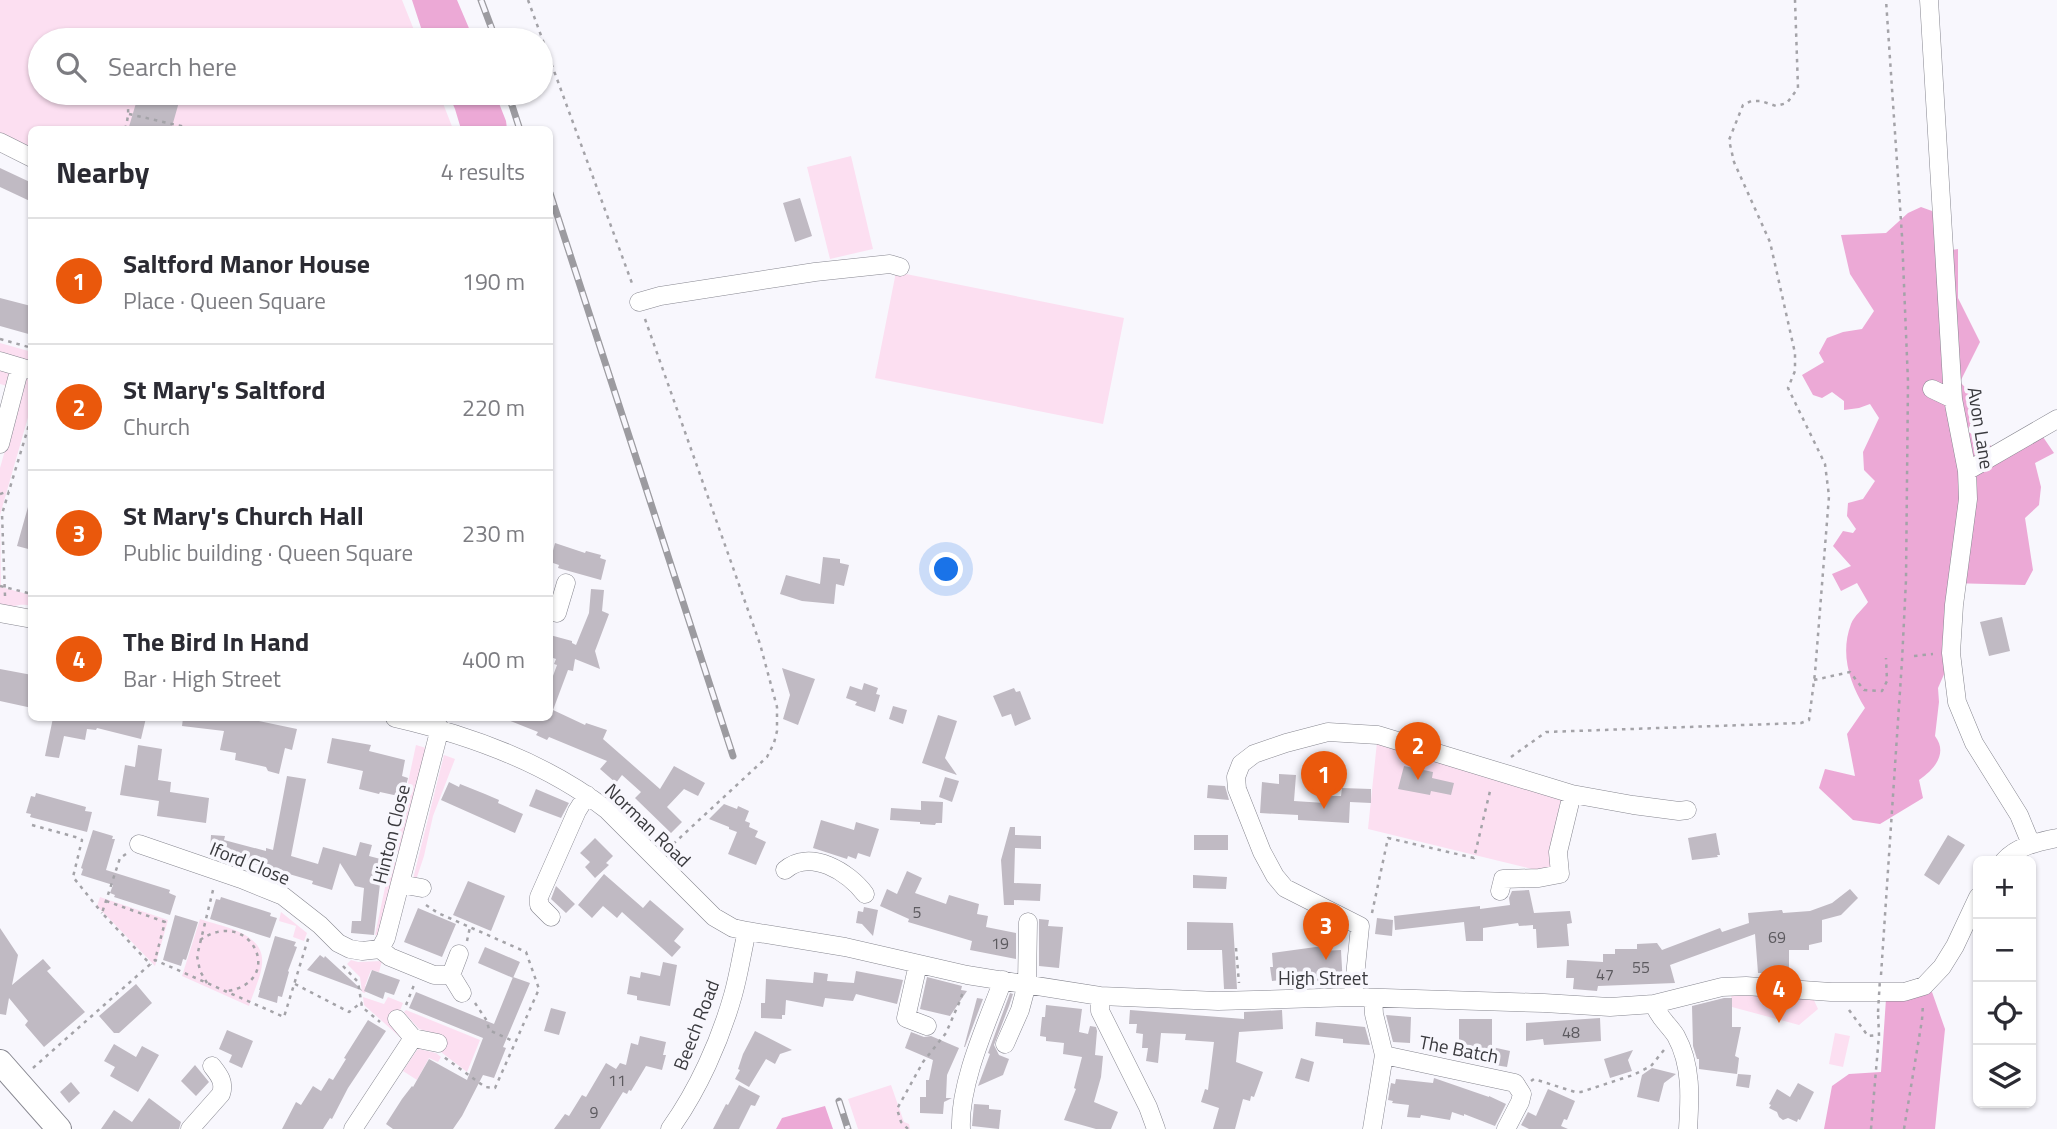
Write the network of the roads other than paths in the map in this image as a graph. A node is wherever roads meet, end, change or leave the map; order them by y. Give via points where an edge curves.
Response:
1 (1929, 0) edge
2 (0, 142) edge
3 (28, 156) edge
4 (900, 267) dead end
5 (639, 302) road end
6 (0, 361) edge
7 (26, 369) edge
8 (1932, 388) dead end
9 (1953, 398) junction
10 (2057, 419) edge
11 (0, 444) edge
12 (1967, 471) junction
13 (566, 583) dead end
14 (553, 611) edge
15 (2, 613) edge
16 (28, 618) edge
17 (413, 721) edge
18 (440, 729) junction
19 (1572, 794) junction
20 (587, 795) junction
21 (1687, 810) dead end
22 (2057, 838) edge
23 (139, 844) road end
24 (2031, 844) junction
25 (2009, 856) edge
26 (785, 870) dead end
27 (400, 884) junction
28 (422, 888) dead end
29 (1500, 891) dead end
30 (865, 894) dead end
31 (1973, 908) edge
32 (551, 917) dead end
33 (1028, 922) dead end
34 (747, 931) junction
35 (380, 949) junction
36 (459, 954) dead end
37 (918, 964) junction
38 (451, 975) junction
39 (1003, 979) junction
40 (1027, 984) junction
41 (462, 993) dead end
42 (1100, 996) junction
43 (1353, 997) junction
44 (1373, 998) junction
45 (1654, 1004) junction
46 (389, 1021) road end
47 (927, 1026) dead end
48 (413, 1038) junction
49 (438, 1043) dead end
50 (1005, 1044) dead end
51 (1384, 1055) junction
52 (0, 1062) edge
53 (212, 1066) dead end
54 (59, 1129) edge
55 (190, 1129) edge
56 (353, 1129) edge
57 (670, 1129) edge
58 (961, 1129) edge
59 (1156, 1129) edge
60 (1372, 1129) edge
61 (1506, 1129) edge
62 (1688, 1129) edge

1 - 9 street, Avon Lane
2 - 3 street
4 - 5 street via 890,264 815,272
6 - 7 street
7 - 11 street
8 - 9 street
9 - 12 street, Avon Lane
10 - 12 street
12 - 24 street, Avon Lane via 1951,653 1957,702 1974,743 2019,815
13 - 14 street via 557,613
15 - 16 street
17 - 18 street, Norman Road
18 - 20 street, Norman Road via 508,754
18 - 27 street, Hinton Close
19 - 21 street
19 - 29 street via 1559,852 1560,874 1503,879
19 - 43 street via 1378,735 1352,732 1328,732 1286,743 1254,754 1241,764 1237,789 1275,876 1285,888 1359,931
20 - 32 street via 539,897
20 - 34 street, Norman Road via 714,917
22 - 24 street
23 - 35 street, Iford Close via 284,896 344,946
24 - 25 street
26 - 30 street via 800,861 820,864 847,874
27 - 28 street
27 - 35 street, Hinton Close
31 - 45 street, High Street via 1942,967 1924,986 1904,992 1721,987
33 - 40 street
34 - 37 street, High Street
34 - 57 street, Beech Road via 720,1032 703,1073
35 - 38 street via 434,975
36 - 38 street
37 - 39 street, High Street
37 - 47 street via 906,1017
38 - 41 street
39 - 40 street, High Street
39 - 58 street via 968,1079
40 - 42 street, High Street
40 - 50 street
42 - 43 street, High Street
42 - 59 street via 1100,1011
43 - 44 street, High Street
44 - 45 street, High Street via 1610,1007
44 - 51 street
45 - 62 street via 1684,1056 1690,1090
46 - 48 street
48 - 49 street
48 - 56 street
51 - 60 street
51 - 61 street, The Batch via 1509,1080 1519,1086 1520,1102
52 - 54 highway
53 - 55 street via 221,1079 221,1094

